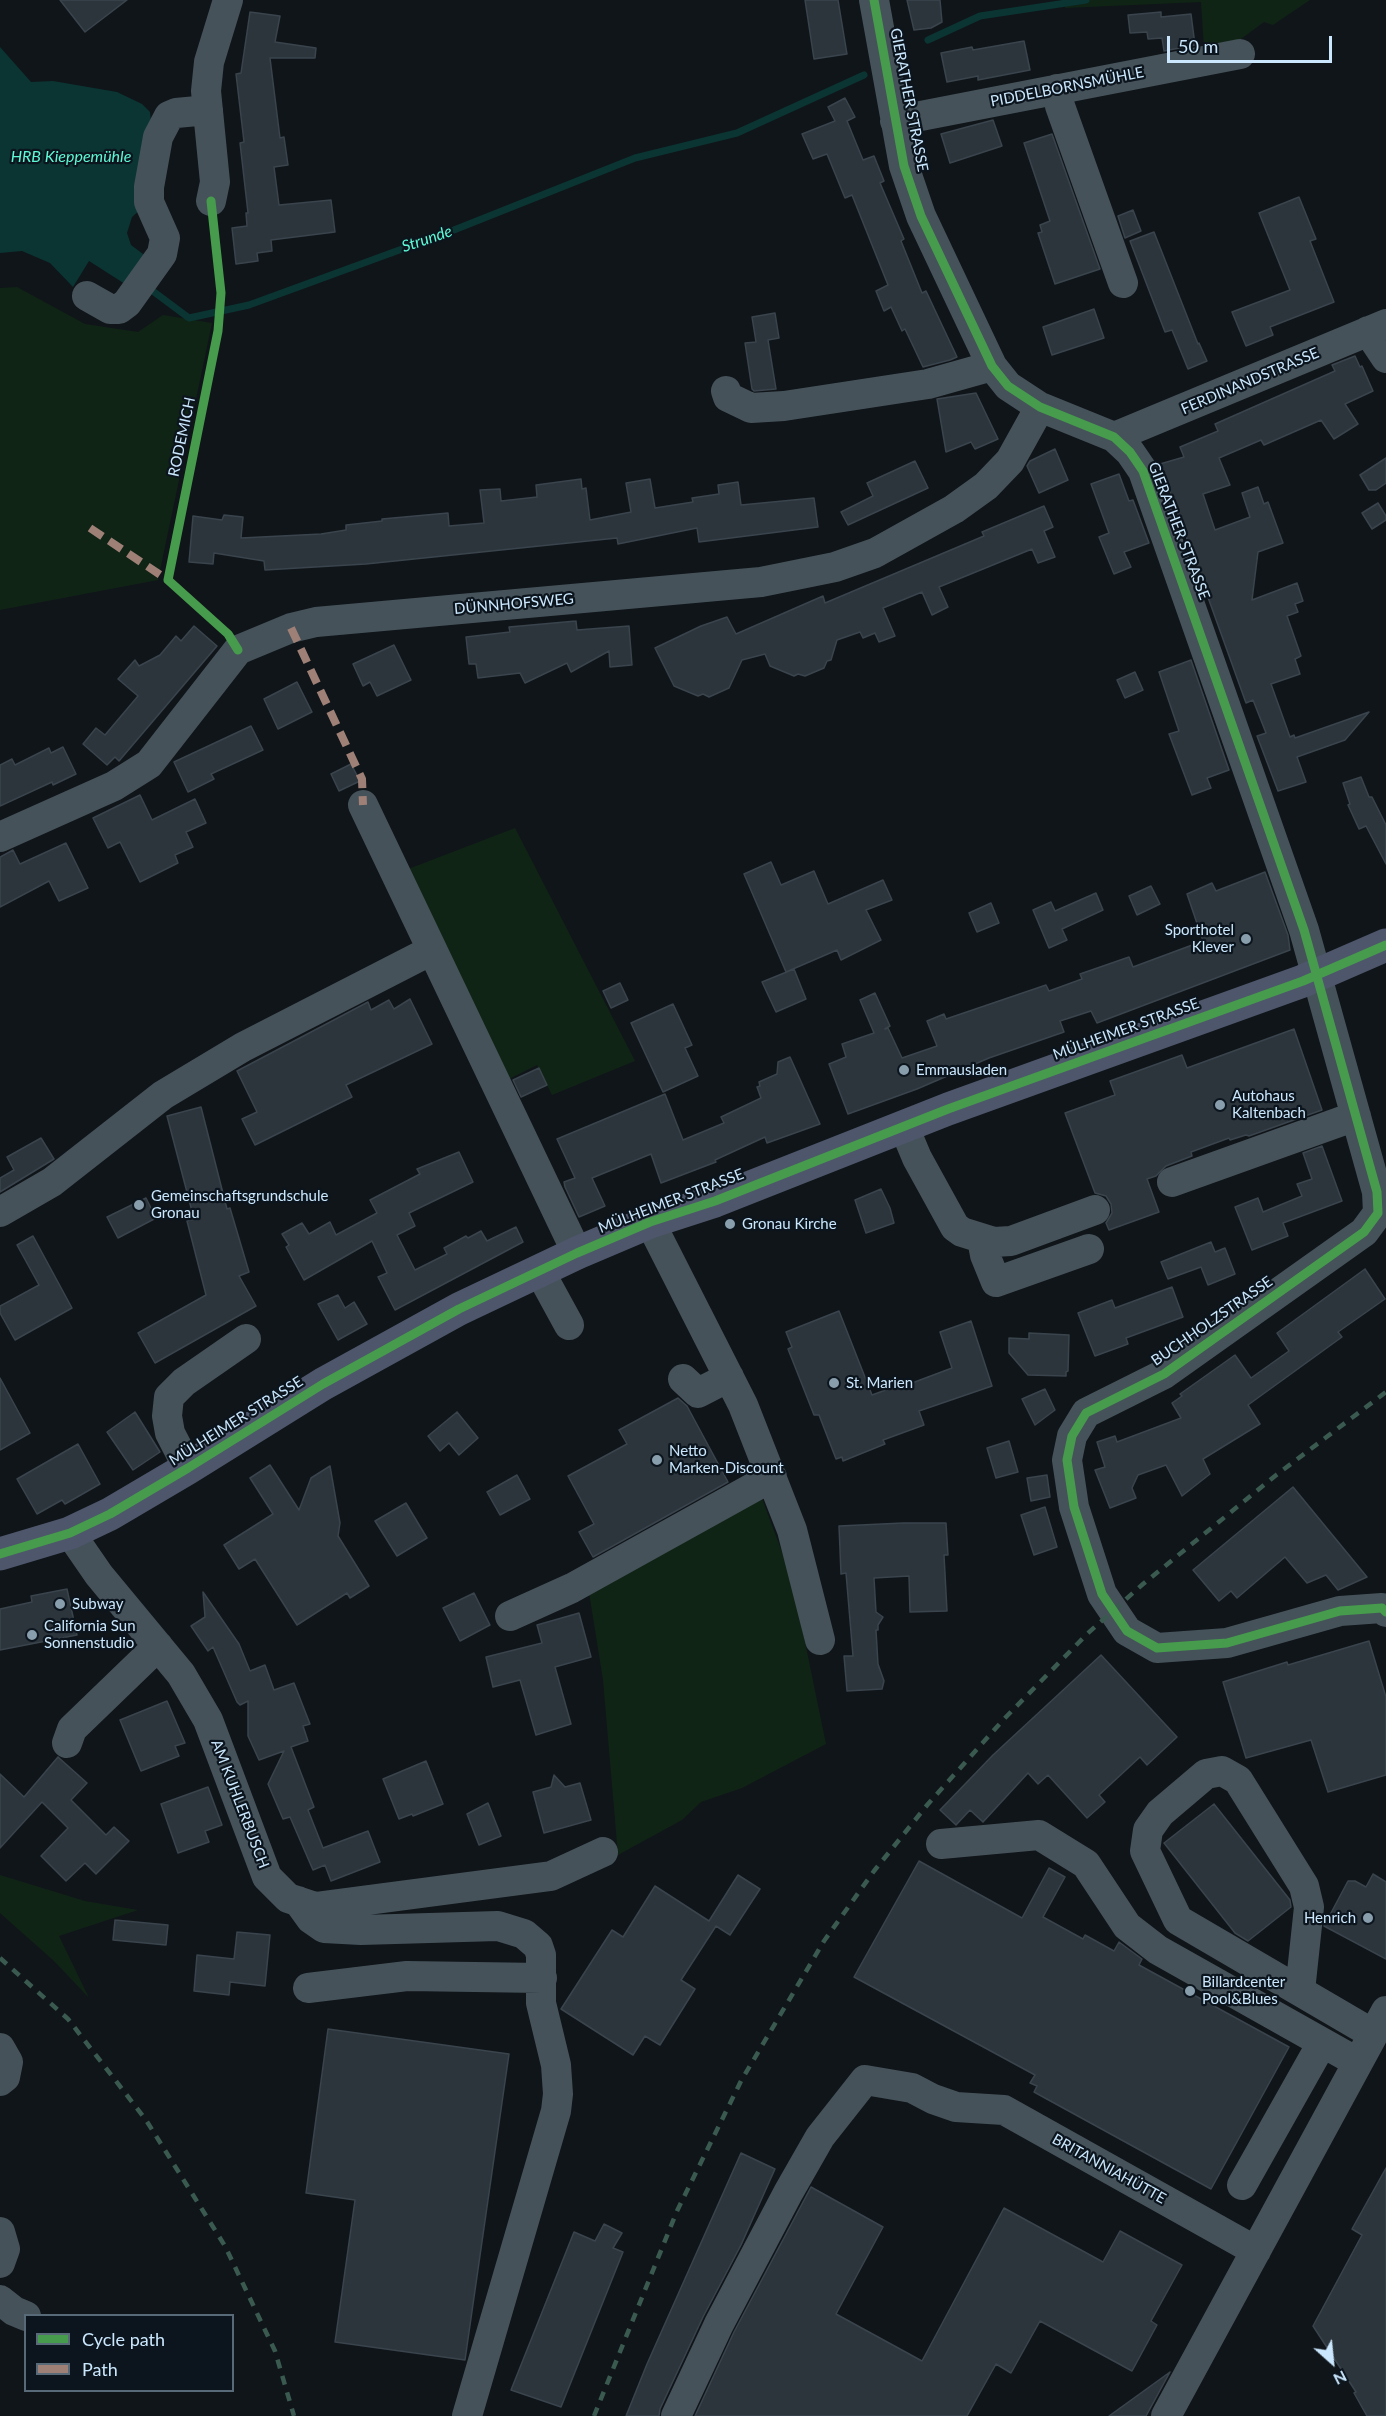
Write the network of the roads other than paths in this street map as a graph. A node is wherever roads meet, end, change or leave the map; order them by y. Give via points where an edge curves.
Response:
1 (228, 0) edge
2 (874, 0) edge
3 (1240, 54) dead end
4 (1057, 88) junction
5 (208, 110) junction
6 (895, 121) junction
7 (211, 201) dead end
8 (1123, 283) dead end
9 (87, 296) dead end
10 (1377, 328) edge
11 (1386, 358) edge
12 (992, 366) junction
13 (726, 391) dead end
14 (1040, 407) junction
15 (1114, 437) junction
16 (363, 805) dead end
17 (0, 837) edge
18 (1386, 945) edge
19 (432, 950) junction
20 (1318, 975) junction
21 (1356, 1116) junction
22 (904, 1126) junction
23 (1172, 1182) dead end
24 (1095, 1210) dead end
25 (0, 1212) edge
26 (650, 1222) junction
27 (982, 1239) junction
28 (1089, 1249) dead end
29 (577, 1253) junction
30 (540, 1272) junction
31 (569, 1325) dead end
32 (246, 1340) dead end
33 (729, 1377) junction
34 (683, 1379) dead end
35 (188, 1468) junction
36 (772, 1477) junction
37 (70, 1533) junction
38 (0, 1554) edge
39 (1385, 1609) edge
40 (510, 1616) dead end
41 (820, 1640) dead end
42 (158, 1646) junction
43 (67, 1743) dead end
44 (940, 1844) dead end
45 (603, 1852) dead end
46 (298, 1901) junction
47 (542, 1978) junction
48 (308, 1988) dead end
49 (1300, 1991) junction
50 (1380, 2023) edge
51 (1322, 2043) junction
52 (0, 2048) edge
53 (1357, 2062) junction
54 (0, 2081) edge
55 (1242, 2185) dead end
56 (0, 2232) edge
57 (1256, 2252) junction
58 (0, 2263) edge
59 (0, 2300) edge
60 (24, 2315) edge
61 (467, 2416) edge
62 (676, 2416) edge
63 (1166, 2416) edge

1 - 5 street via 209,63
2 - 6 street, GIERATHER STRASSE
3 - 4 street, PIDDELBORNSMÜHLE
4 - 6 street, PIDDELBORNSMÜHLE
4 - 8 street
5 - 7 street via 215,182
5 - 9 street via 169,116 158,137 149,202 165,238 162,254 119,309 110,309
6 - 12 street, GIERATHER STRASSE via 904,166 921,216
10 - 11 street
10 - 15 street, FERDINANDSTRASSE
12 - 13 street via 928,384 783,406 751,408 728,397
12 - 14 street, GIERATHER STRASSE via 1008,386
14 - 15 street, GIERATHER STRASSE
14 - 17 street, DÜNNHOFSWEG via 1010,462 986,486 954,509 875,553 835,567 761,582 316,621 291,628 238,650 149,764 114,786
15 - 20 street, GIERATHER STRASSE via 1143,471 1263,807
16 - 19 street
18 - 20 main road, MÜLHEIMER STRASSE
19 - 25 street via 243,1047 163,1095 52,1182
19 - 29 street
20 - 21 street, BUCHHOLZSTRASSE
20 - 22 main road, MÜLHEIMER STRASSE
21 - 23 street
21 - 39 street, BUCHHOLZSTRASSE via 1377,1192 1378,1212 1364,1232 1164,1374 1086,1413 1072,1436 1068,1460 1074,1507 1102,1594 1127,1631 1157,1648 1227,1643 1340,1611
22 - 26 main road, MÜLHEIMER STRASSE via 715,1201
22 - 27 street via 955,1227
24 - 27 street via 1011,1241
26 - 29 main road, MÜLHEIMER STRASSE
26 - 33 street, MÜLHEIMER STRASSE
27 - 28 street via 996,1282
29 - 30 main road, MÜLHEIMER STRASSE
30 - 31 street
30 - 35 main road, MÜLHEIMER STRASSE via 459,1309 324,1384
32 - 35 street via 184,1382 169,1397 170,1433
33 - 34 street via 698,1393
33 - 36 street, MÜLHEIMER STRASSE
35 - 37 main road, MÜLHEIMER STRASSE
36 - 40 street via 572,1588
36 - 41 street, MÜLHEIMER STRASSE via 792,1530
37 - 38 main road, MÜLHEIMER STRASSE
37 - 42 street, AM KUHLERBUSCH
42 - 43 street via 72,1729
42 - 46 street, AM KUHLERBUSCH via 181,1674 208,1720 267,1877 288,1898
44 - 51 street via 1039,1835 1086,1864 1127,1926 1158,1950
45 - 46 street, AM KUHLERBUSCH via 551,1876 315,1907
46 - 47 street via 315,1922 335,1930 461,1925 507,1928 524,1934 538,1946
47 - 48 street via 407,1976
47 - 61 street via 541,2003 556,2065 556,2111
49 - 49 street via 1178,1920 1145,1851 1148,1830 1160,1813 1206,1774 1222,1771 1238,1780 1304,1886 1309,1907
49 - 50 street
50 - 53 street
51 - 53 street
51 - 55 street
52 - 54 street via 8,2062 5,2077
53 - 57 street
56 - 58 street via 5,2249
57 - 62 street, BRITANNIAHÜTTE via 1004,2110 956,2107 912,2088 866,2080 820,2137 788,2193
57 - 63 street
59 - 60 street

